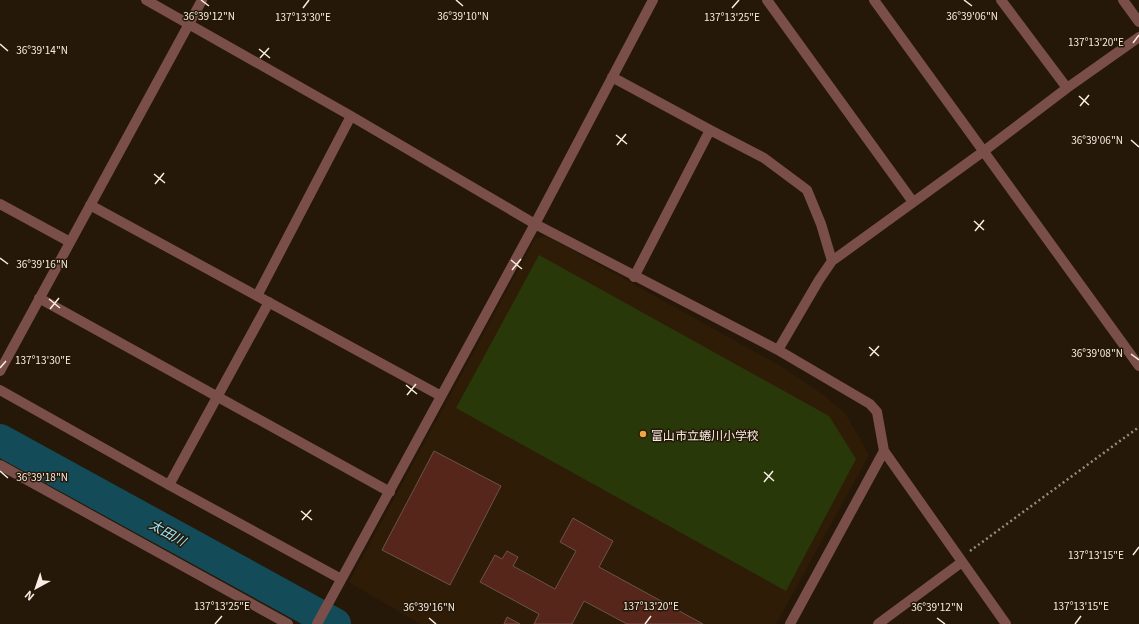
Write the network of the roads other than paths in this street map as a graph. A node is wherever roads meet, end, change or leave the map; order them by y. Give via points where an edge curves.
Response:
1 (146, 0) edge
2 (202, 0) edge
3 (653, 0) edge
4 (767, 0) edge
5 (874, 0) edge
6 (1001, 0) edge
7 (1123, 0) edge
8 (1139, 22) edge
9 (189, 24) junction
10 (1139, 37) edge
11 (612, 77) junction
12 (1067, 88) junction
13 (351, 116) junction
14 (710, 130) junction
15 (984, 151) junction
16 (913, 202) junction
17 (0, 204) edge
18 (90, 206) junction
19 (535, 224) junction
20 (70, 242) junction
21 (832, 262) junction
22 (634, 277) junction
23 (257, 296) junction
24 (40, 298) junction
25 (268, 302) junction
26 (778, 350) junction
27 (1139, 366) edge
28 (0, 371) edge
29 (0, 390) edge
30 (442, 396) junction
31 (217, 397) junction
32 (884, 451) junction
33 (0, 465) edge
34 (169, 485) junction
35 (390, 492) junction
36 (962, 562) junction
37 (341, 579) junction
38 (288, 624) edge
39 (317, 624) edge
40 (790, 624) edge
41 (878, 624) edge
42 (1006, 624) edge

1 - 9 street
2 - 9 street
3 - 11 street
4 - 16 street
5 - 15 street
6 - 12 street
7 - 8 street
9 - 13 street
9 - 18 street
10 - 12 street
11 - 14 street
11 - 19 street
12 - 15 street
13 - 19 street
13 - 23 street
14 - 21 street via 764,158 807,190 821,224
14 - 22 street
15 - 16 street
15 - 27 street
16 - 21 street
17 - 20 street
18 - 20 street
18 - 23 street
19 - 22 street
19 - 30 street
20 - 24 street
21 - 26 street
22 - 26 street
23 - 25 street
24 - 28 street
24 - 31 street
25 - 30 street
25 - 31 street
26 - 32 street via 870,404 876,412
29 - 34 street
30 - 35 street
31 - 34 street
31 - 35 street
32 - 36 street
32 - 40 street
33 - 38 street
34 - 37 street
35 - 37 street
36 - 41 street
36 - 42 street
37 - 39 street

